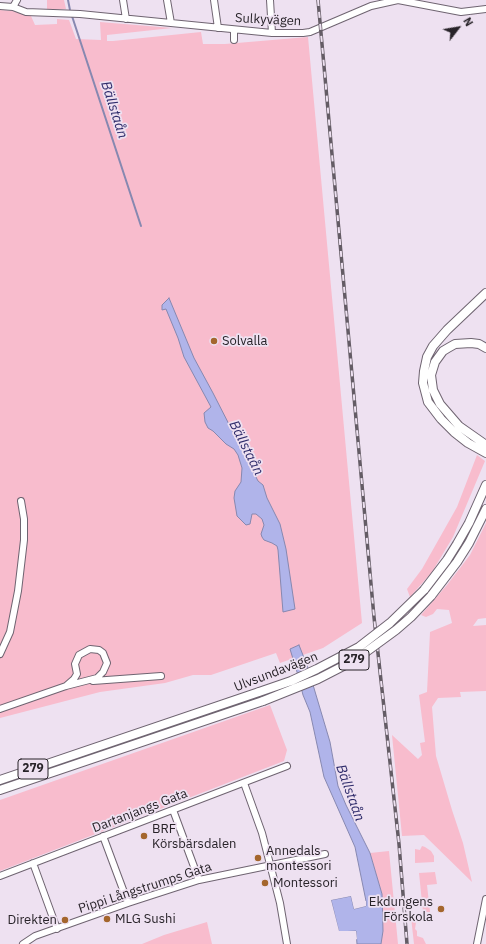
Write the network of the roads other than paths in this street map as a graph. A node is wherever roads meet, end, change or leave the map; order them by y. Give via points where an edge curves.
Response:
1 (17, 0) edge
2 (123, 0) edge
3 (167, 0) edge
4 (214, 0) edge
5 (270, 0) edge
6 (0, 6) edge
7 (13, 7) junction
8 (486, 9) edge
9 (126, 19) junction
10 (171, 23) junction
11 (218, 28) junction
12 (234, 30) junction
13 (272, 33) junction
14 (234, 40) dead end
15 (486, 293) edge
16 (486, 348) edge
17 (486, 445) edge
18 (486, 453) edge
19 (486, 485) edge
20 (21, 501) dead end
21 (486, 509) edge
22 (0, 654) edge
23 (161, 676) dead end
24 (88, 681) junction
25 (66, 686) junction
26 (0, 709) edge
27 (287, 766) dead end
28 (0, 780) edge
29 (244, 783) junction
30 (0, 790) edge
31 (173, 810) junction
32 (102, 836) junction
33 (325, 854) dead end
34 (33, 863) junction
35 (270, 866) junction
36 (0, 876) edge
37 (199, 880) junction
38 (486, 899) edge
39 (128, 903) junction
40 (57, 928) junction
41 (23, 944) edge
42 (287, 944) edge
43 (477, 944) edge

1 - 7 street
2 - 9 street
3 - 10 street
4 - 11 street
5 - 13 street
6 - 7 street, Sulkyvägen
7 - 9 street, Sulkyvägen via 26,12
8 - 13 street, Sulkyvägen via 461,12 398,0 371,6 303,34
9 - 10 street, Sulkyvägen
10 - 11 street, Sulkyvägen
11 - 12 street, Sulkyvägen
12 - 13 street, Sulkyvägen
12 - 14 street
15 - 18 main road via 433,346 427,358 423,383 428,402 441,419 468,443
16 - 17 main road via 479,344 456,344 443,351 435,362 431,375 433,390 440,404 459,426
19 - 28 main road, Ulvsundavägen / 279, bridge via 458,544 424,590 390,623 340,658 291,681
20 - 22 street via 24,540 18,590 10,632
21 - 30 main road, Ulvsundavägen / 279, bridge via 469,543 431,596 396,630 355,660 318,679 263,701
23 - 24 street
24 - 25 street
24 - 25 street via 104,672 107,663 99,650 86,650 78,655 75,664 77,674
25 - 26 street
27 - 29 street, Dartanjangs Gata
29 - 31 street, Dartanjangs Gata
29 - 35 street via 262,833
31 - 32 street, Dartanjangs Gata
31 - 37 street
32 - 34 street, Dartanjangs Gata
32 - 39 street
33 - 35 street, Pippi Långstrumps Gata
34 - 36 street, Dartanjangs Gata
34 - 40 street
35 - 37 street, Pippi Långstrumps Gata
35 - 42 street
37 - 39 street, Pippi Långstrumps Gata
38 - 43 street
39 - 40 street, Pippi Långstrumps Gata
40 - 41 street, Pippi Långstrumps Gata via 35,936

